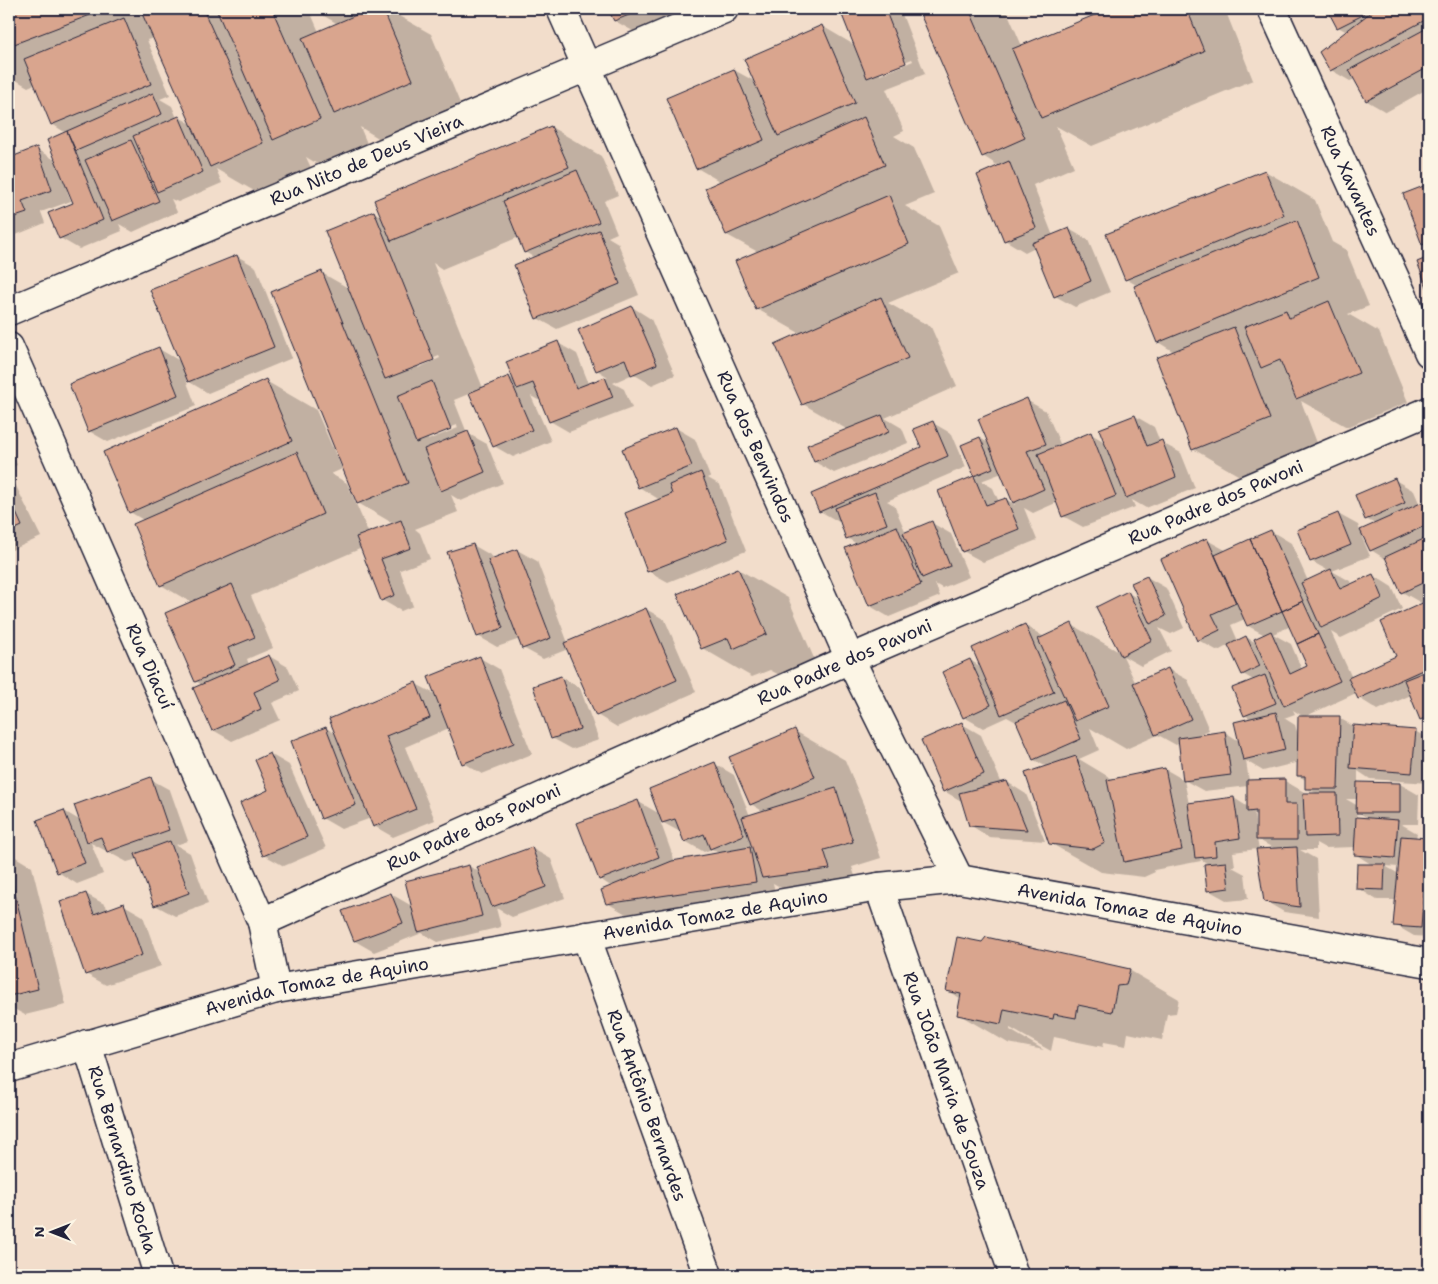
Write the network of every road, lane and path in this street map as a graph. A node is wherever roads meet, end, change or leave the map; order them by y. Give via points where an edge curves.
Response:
1 (561, 9) edge
2 (724, 9) edge
3 (1272, 9) edge
4 (586, 67) junction
5 (9, 311) edge
6 (9, 347) edge
7 (1429, 354) edge
8 (1429, 411) edge
9 (850, 659) junction
10 (959, 879) junction
11 (879, 887) junction
12 (262, 922) junction
13 (586, 936) junction
14 (1429, 963) edge
15 (276, 989) junction
16 (87, 1044) junction
17 (9, 1068) edge
18 (158, 1275) edge
19 (708, 1275) edge
20 (1014, 1275) edge

1 - 4 street, Rua dos Benvindos
2 - 4 street, Rua Nito de Deus Vieira
3 - 7 street, Rua Xavantes
4 - 5 street, Rua Nito de Deus Vieira
4 - 9 street, Rua dos Benvindos
6 - 12 street, Rua Diacuí
8 - 9 street, Rua Padre dos Pavoni
9 - 10 street, Rua dos Benvindos
9 - 12 street, Rua Padre dos Pavoni
10 - 11 street, Avenida Tomaz de Aquino
10 - 14 street, Avenida Tomaz de Aquino
11 - 13 street, Avenida Tomaz de Aquino
11 - 20 street, Rua JOão Maria de Souza
12 - 15 street, Rua Diacuí
13 - 15 street, Avenida Tomaz de Aquino
13 - 19 street, Rua Antônio Bernardes
15 - 16 street, Avenida Tomaz de Aquino
16 - 17 street, Avenida Tomaz de Aquino
16 - 18 street, Rua Bernardino Rocha

